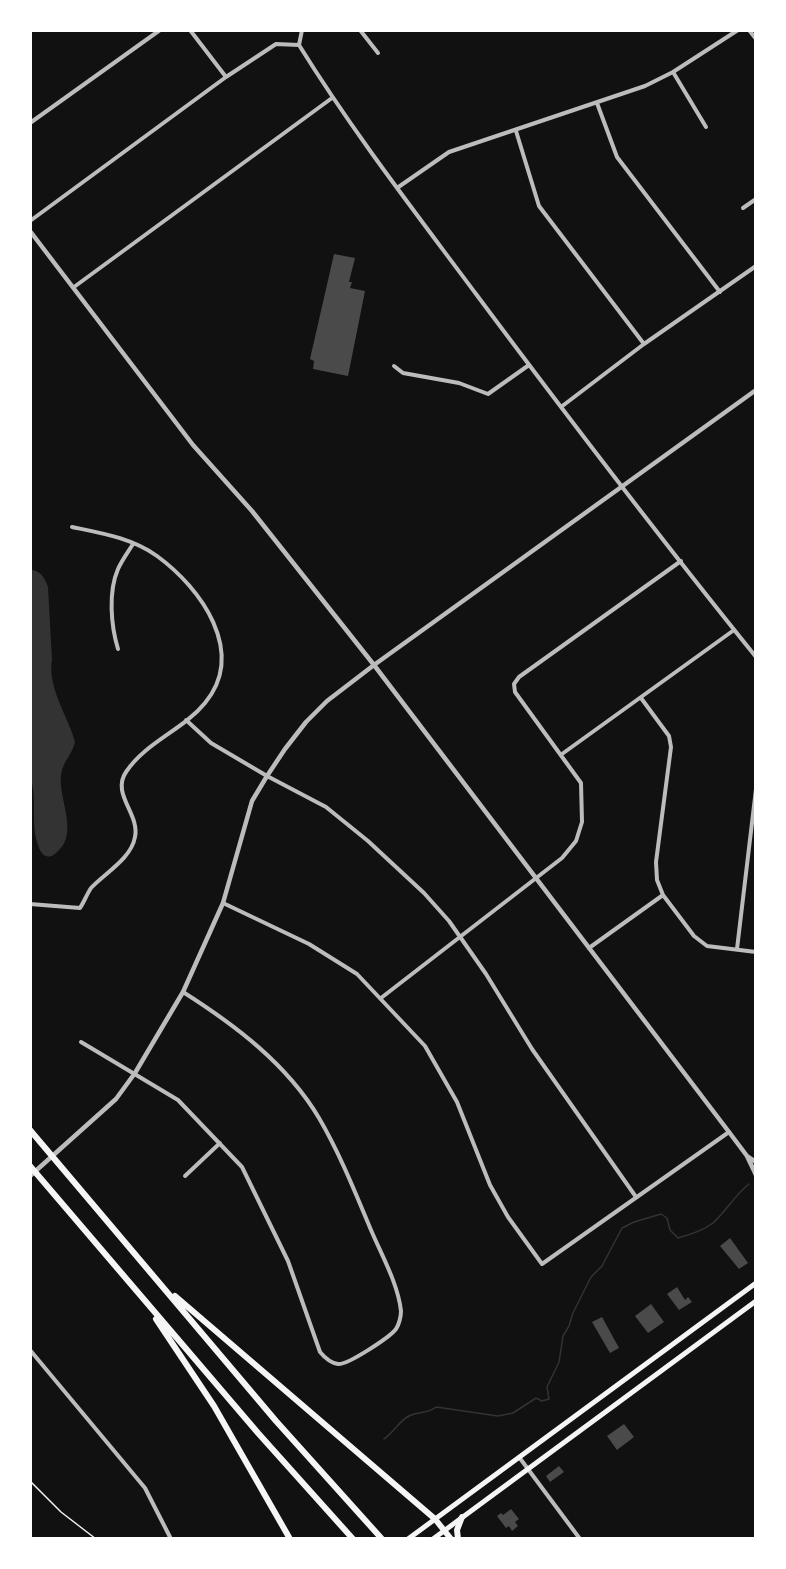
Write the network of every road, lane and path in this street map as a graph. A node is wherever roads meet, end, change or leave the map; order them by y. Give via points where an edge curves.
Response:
1 (160, 30) edge
2 (190, 30) edge
3 (302, 30) edge
4 (360, 30) edge
5 (738, 30) edge
6 (749, 30) edge
7 (756, 39) edge
8 (299, 45) junction
9 (378, 53) dead end
10 (673, 72) junction
11 (226, 77) junction
12 (332, 98) junction
13 (597, 103) junction
14 (30, 123) edge
15 (706, 127) dead end
16 (516, 131) junction
17 (397, 188) junction
18 (756, 199) edge
19 (744, 208) dead end
20 (30, 221) edge
21 (30, 231) edge
22 (756, 266) edge
23 (74, 287) junction
24 (720, 292) junction
25 (644, 344) junction
26 (529, 365) junction
27 (394, 366) dead end
28 (756, 390) edge
29 (561, 407) junction
30 (623, 486) junction
31 (72, 527) dead end
32 (133, 544) junction
33 (681, 561) junction
34 (734, 630) junction
35 (118, 650) dead end
36 (756, 657) edge
37 (374, 665) junction
38 (641, 698) junction
39 (186, 720) junction
40 (562, 754) junction
41 (267, 776) junction
42 (756, 789) edge
43 (535, 879) junction
44 (663, 895) junction
45 (223, 903) junction
46 (30, 904) edge
47 (460, 937) junction
48 (589, 949) junction
49 (737, 949) junction
50 (756, 952) edge
51 (183, 992) junction
52 (381, 998) junction
53 (81, 1042) dead end
54 (135, 1073) junction
55 (30, 1130) edge
56 (729, 1132) junction
57 (220, 1143) junction
58 (747, 1156) junction
59 (756, 1162) edge
60 (30, 1166) edge
61 (756, 1175) edge
62 (30, 1176) edge
63 (185, 1176) dead end
64 (636, 1197) junction
65 (756, 1283) edge
66 (161, 1284) junction
67 (756, 1301) edge
68 (148, 1306) junction
69 (30, 1350) edge
70 (519, 1457) junction
71 (528, 1469) junction
72 (30, 1481) edge
73 (462, 1517) junction
74 (435, 1519) junction
75 (444, 1530) junction
76 (380, 1537) edge
77 (96, 1539) edge
78 (171, 1539) edge
79 (290, 1539) edge
80 (353, 1539) edge
81 (408, 1539) edge
82 (433, 1539) edge
83 (451, 1539) edge
84 (458, 1539) edge
85 (580, 1539) edge

1 - 14 street
2 - 11 street
3 - 8 street
4 - 9 street
5 - 10 street
6 - 7 street
8 - 11 street via 276,45
8 - 12 street
10 - 13 street via 645,87
10 - 15 street
11 - 20 street
12 - 17 street
12 - 23 street
13 - 16 street
13 - 24 street via 617,157
16 - 17 street via 449,152
16 - 25 street via 539,206
17 - 26 street
18 - 19 street
21 - 23 street
22 - 24 street
23 - 37 street via 193,446 252,511
24 - 25 street
25 - 29 street
26 - 27 street via 488,394 459,383 403,373
26 - 29 street
28 - 30 street
29 - 30 street
30 - 33 street
30 - 37 street
31 - 32 street
32 - 35 street via 118,569 113,593
32 - 39 street via 157,556 194,590 221,639 222,661 216,686 205,704
33 - 34 street
33 - 40 street via 514,684 515,692
34 - 36 street
34 - 38 street
37 - 41 street via 306,722
37 - 43 street
38 - 40 street
38 - 44 street via 669,736 671,747 656,862
39 - 41 street via 211,743
39 - 46 street via 140,755 124,774 122,794 134,820 136,837 128,853 90,890 80,908
40 - 43 street via 581,783 582,822 576,841 562,858
41 - 45 street via 252,801
41 - 47 street via 326,807 368,841 424,893
42 - 49 street
43 - 47 street
43 - 48 street
44 - 48 street
44 - 49 street via 694,936 707,946
45 - 51 street
45 - 52 street via 309,944 357,974
47 - 52 street
47 - 64 street
48 - 56 street
49 - 50 street
51 - 54 street
51 - 57 street via 225,1019 262,1050 318,1117 345,1168 396,1291 401,1314 396,1329 357,1358 340,1364 327,1360 320,1352 268,1219 242,1167
52 - 64 street via 425,1046 457,1102 490,1185 508,1218 542,1264
53 - 54 street
54 - 57 street via 178,1100
54 - 62 street via 116,1099
55 - 66 highway
56 - 58 street
56 - 64 street
57 - 63 street
58 - 59 street
58 - 61 street
60 - 68 highway
65 - 70 main road
66 - 74 highway
66 - 76 highway
67 - 71 main road
68 - 79 highway via 214,1406
68 - 80 highway
69 - 78 street via 145,1488
70 - 71 street
70 - 74 main road
71 - 73 main road
71 - 85 street
72 - 77 path
73 - 75 main road
73 - 84 highway
74 - 75 highway
74 - 81 main road
75 - 82 main road
75 - 83 highway

